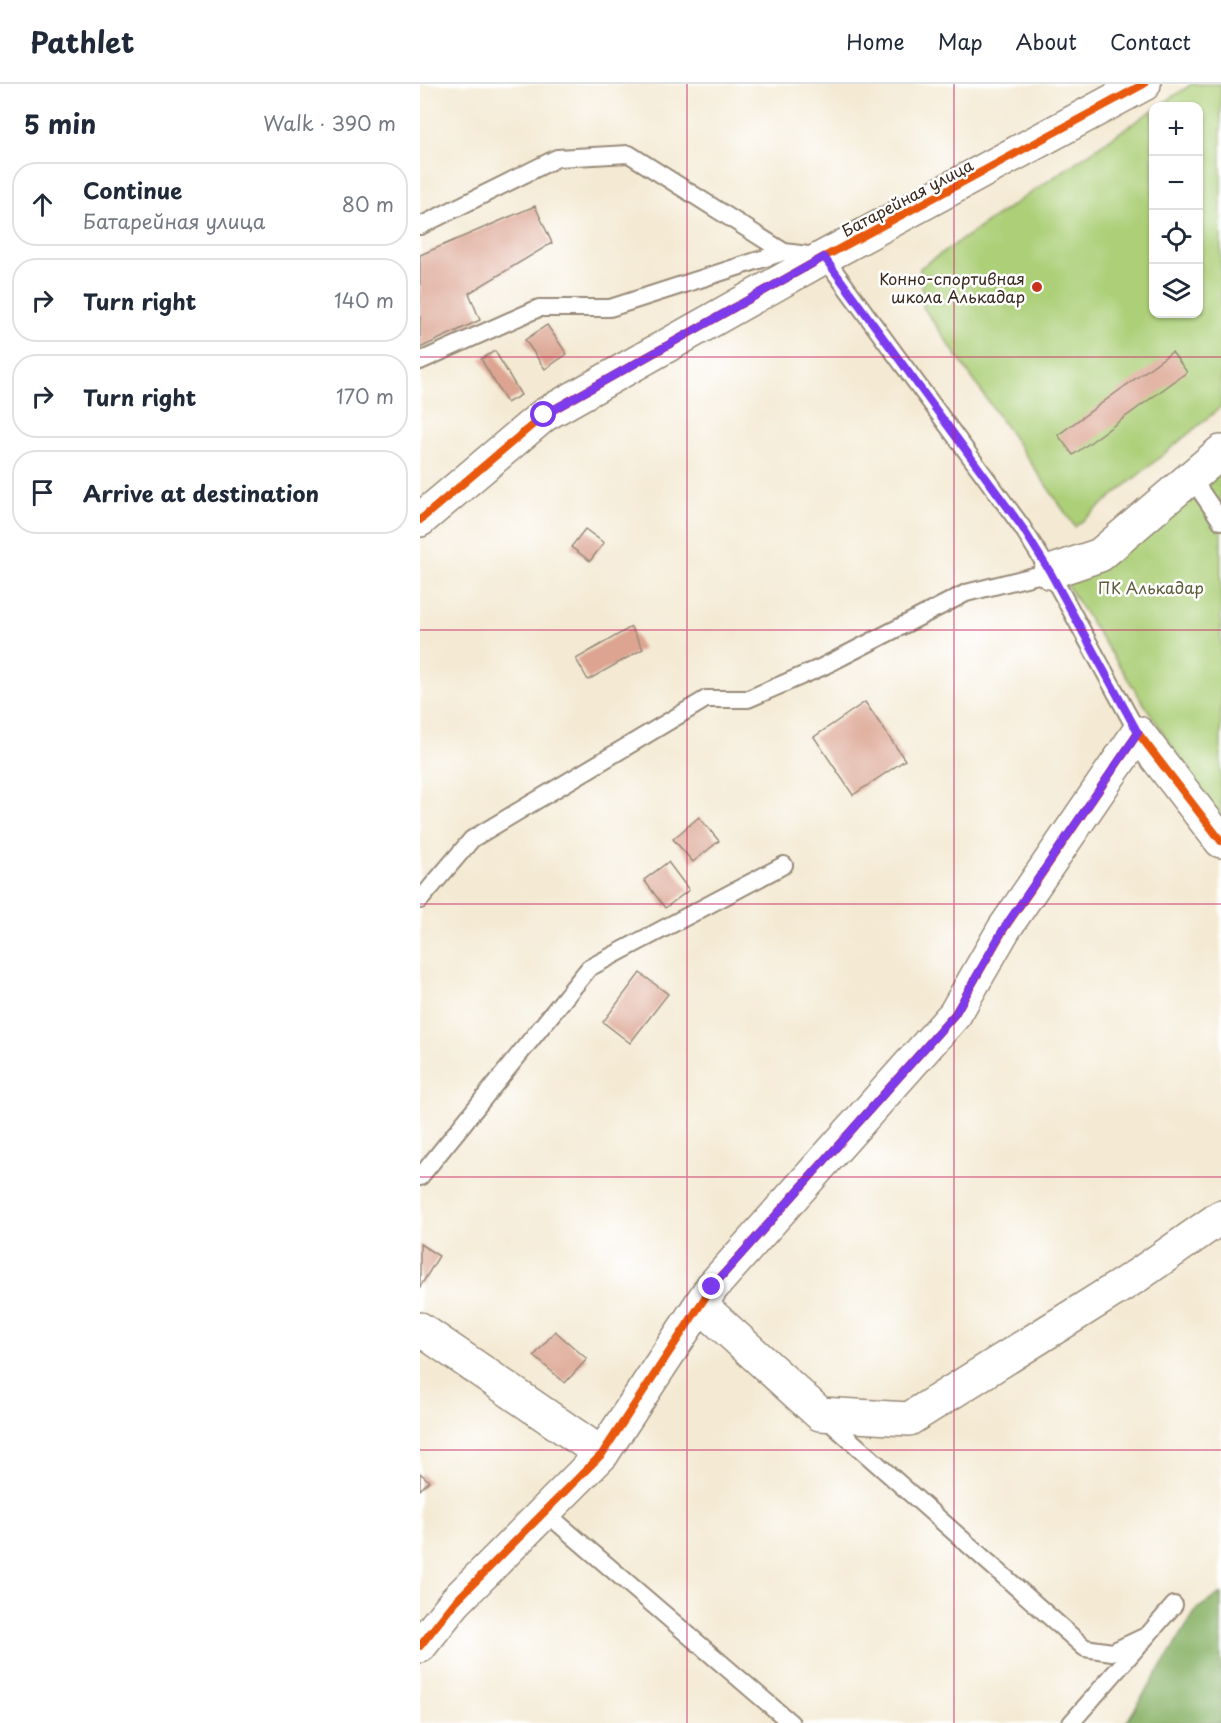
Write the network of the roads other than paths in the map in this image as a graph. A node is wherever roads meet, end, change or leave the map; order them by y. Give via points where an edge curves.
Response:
1 (1144, 84) edge
2 (420, 226) edge
3 (784, 252) junction
4 (824, 257) junction
5 (420, 361) edge
6 (1221, 452) edge
7 (1191, 477) junction
8 (420, 520) edge
9 (1221, 521) edge
10 (1050, 572) junction
11 (1138, 733) junction
12 (1221, 841) edge
13 (784, 865) dead end
14 (420, 900) edge
15 (420, 1177) edge
16 (1221, 1217) edge
17 (708, 1312) dead end
18 (420, 1329) edge
19 (820, 1414) junction
20 (602, 1454) junction
21 (545, 1512) junction
22 (1174, 1605) dead end
23 (1148, 1635) junction
24 (420, 1646) edge
25 (791, 1723) edge
26 (1071, 1723) edge

1 - 4 street, Батарейная улица
2 - 3 lane via 557,158 629,154
3 - 4 lane
3 - 5 lane via 610,308 539,308
4 - 8 street, Батарейная улица via 544,415
4 - 10 lane via 1022,527
6 - 7 street
7 - 9 lane
7 - 10 street via 1100,555
10 - 11 lane
10 - 14 lane via 966,593 822,667 748,699 706,699 472,839
11 - 12 street
11 - 20 street via 1004,928 955,1014 712,1287
13 - 15 lane via 589,968
16 - 19 street via 1138,1275 909,1419
17 - 19 street
18 - 20 street
19 - 23 lane via 1085,1648 1112,1652
20 - 21 street
21 - 24 street via 455,1602
21 - 25 lane
22 - 23 lane
23 - 26 lane

